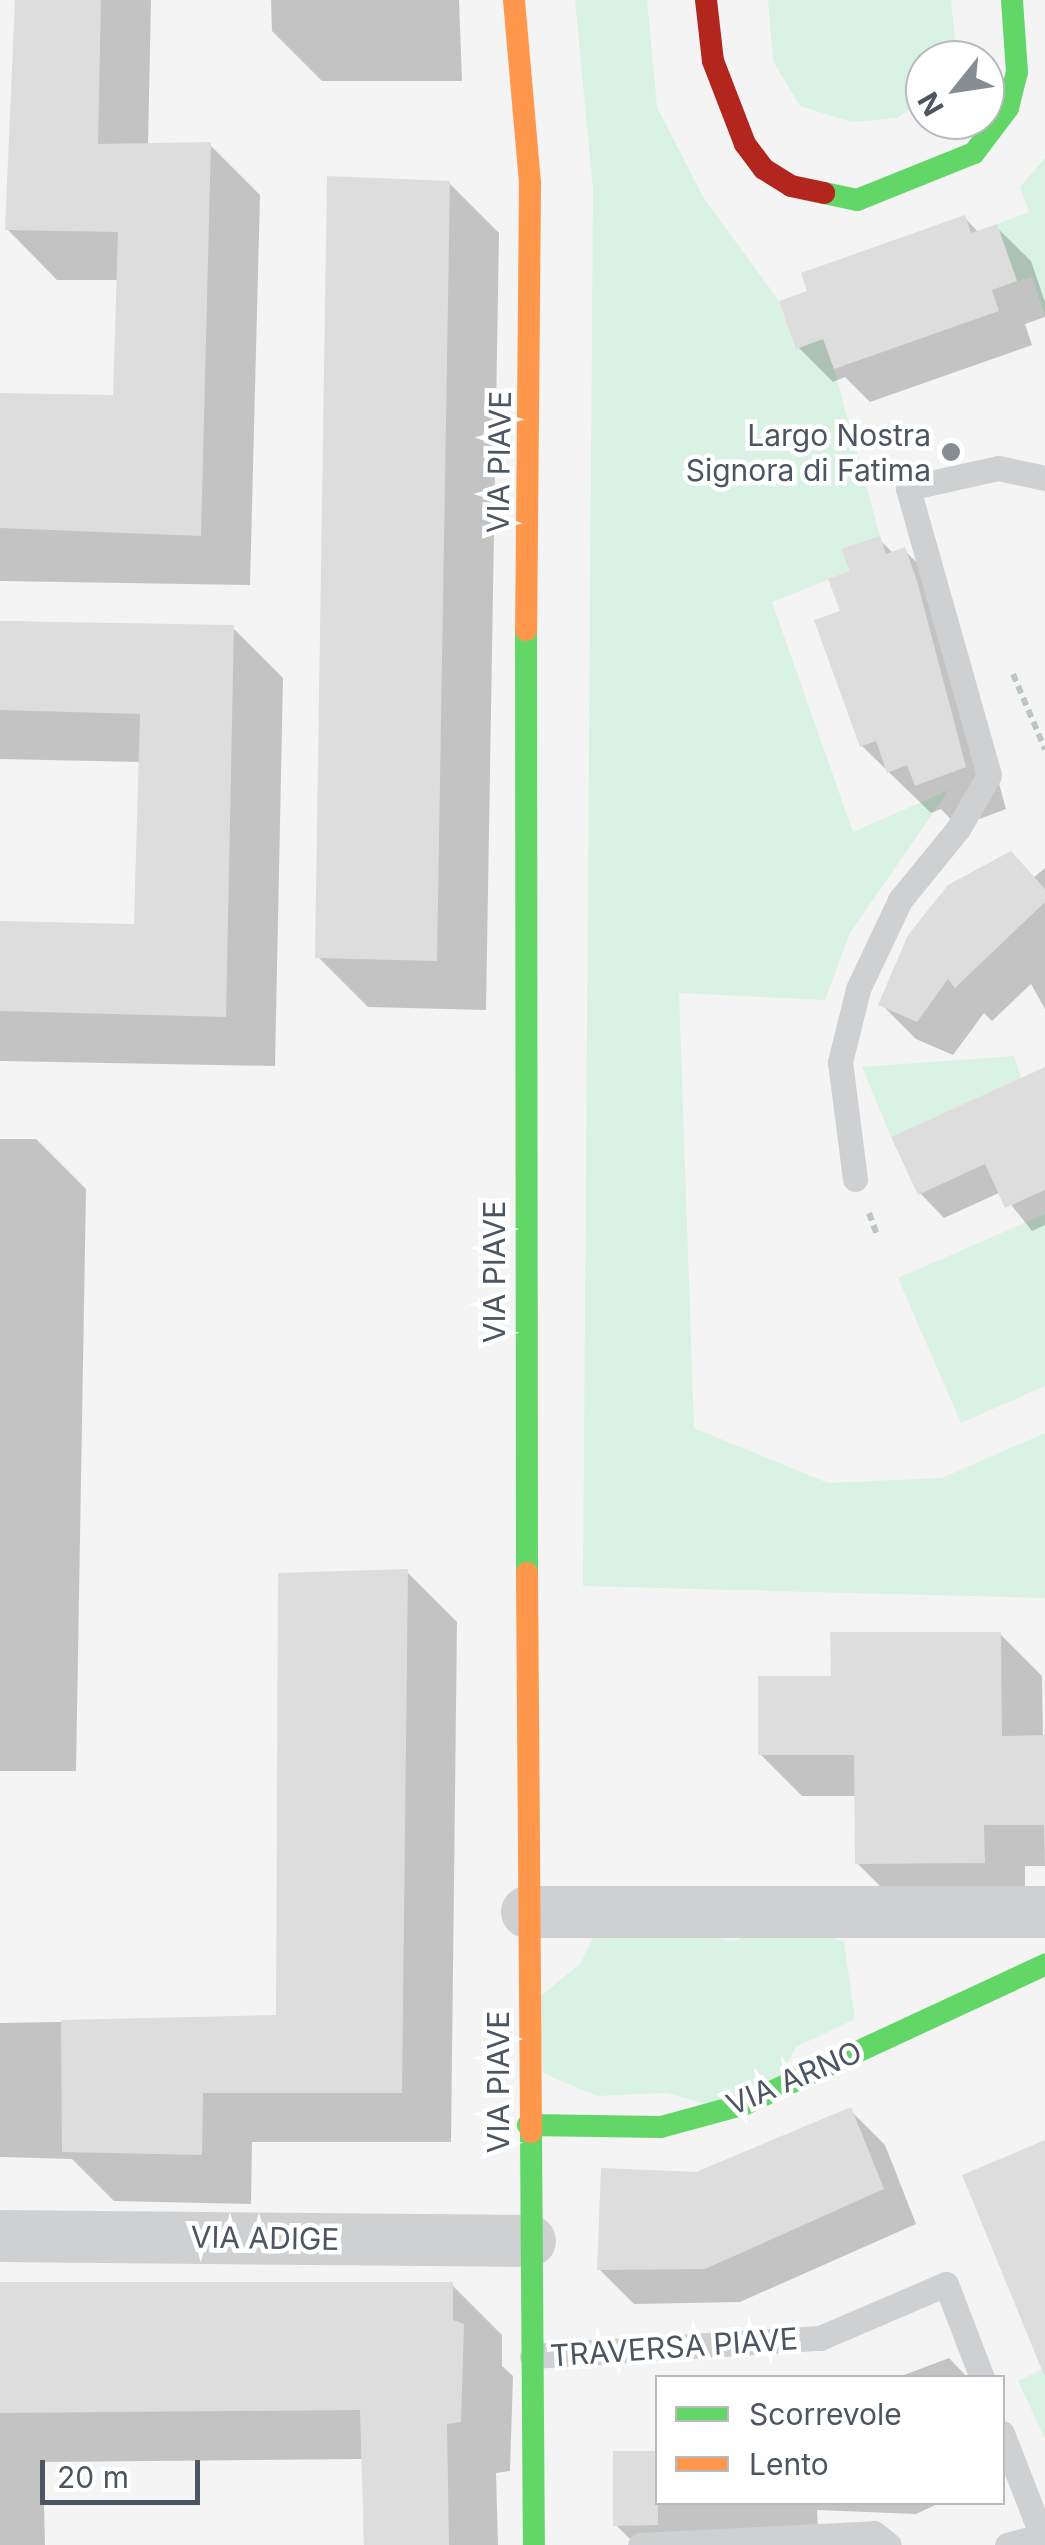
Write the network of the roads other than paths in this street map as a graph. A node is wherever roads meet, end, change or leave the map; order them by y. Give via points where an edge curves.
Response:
1 (514, 0) edge
2 (706, 0) edge
3 (1012, 0) edge
4 (1031, 0) edge
5 (1045, 20) edge
6 (1045, 478) edge
7 (855, 1179) dead end
8 (527, 1912) junction
9 (1045, 1912) edge
10 (1045, 1965) edge
11 (528, 2125) junction
12 (0, 2236) edge
13 (530, 2241) junction
14 (532, 2356) junction
15 (981, 2375) edge
16 (1005, 2440) edge
17 (1043, 2536) edge
18 (534, 2545) edge
19 (640, 2545) edge
20 (889, 2545) edge
21 (1007, 2545) edge

1 - 8 street, VIA PIAVE via 530,184 522,1021
2 - 3 street via 714,61 745,144 764,169 791,186 857,200 974,153 1008,108 1017,72
4 - 5 street
6 - 7 lane via 998,468 908,488 989,775 958,829 900,900 858,989 840,1062
8 - 9 street
8 - 11 street, VIA PIAVE
10 - 11 street, VIA ARNO via 745,2104 661,2127
11 - 13 street, VIA PIAVE
12 - 13 street, VIA ADIGE
13 - 14 street, VIA PIAVE
14 - 15 lane, TRAVERSA PIAVE via 820,2338 946,2284
14 - 18 street, VIA PIAVE
16 - 17 lane
17 - 21 lane
19 - 20 lane via 874,2533

